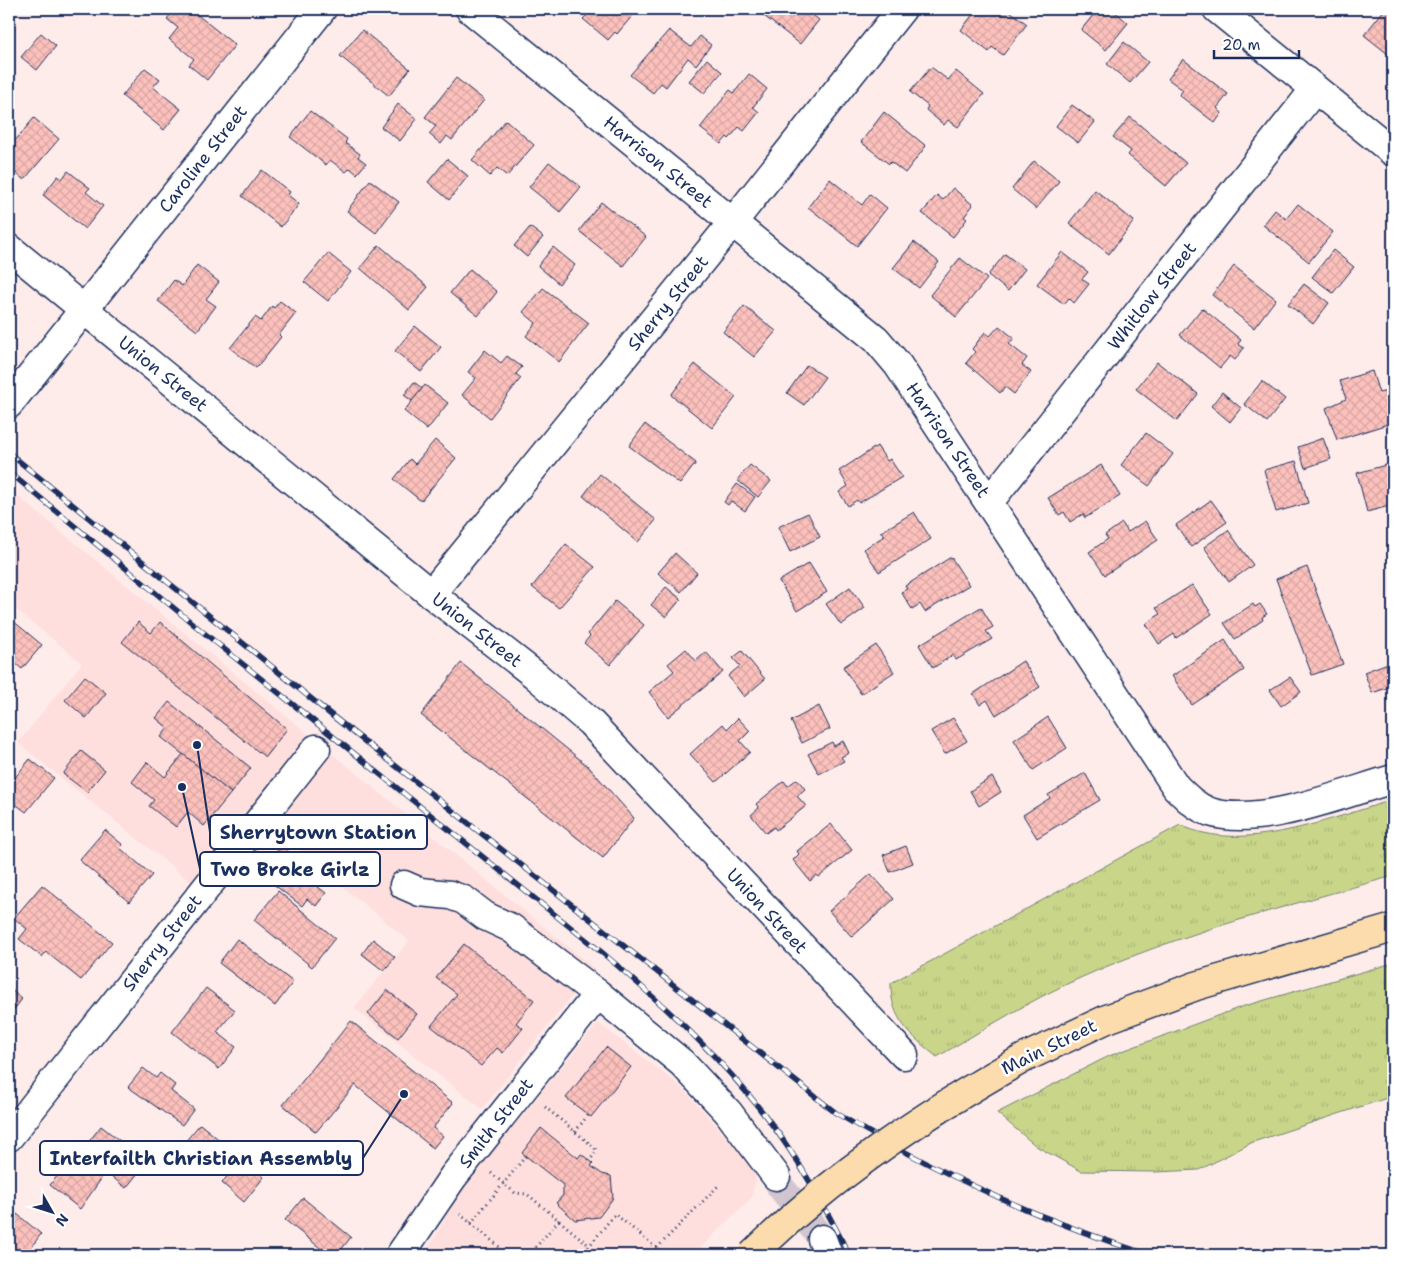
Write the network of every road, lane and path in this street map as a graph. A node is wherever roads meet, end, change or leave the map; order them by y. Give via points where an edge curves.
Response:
1 (322, 9) edge
2 (470, 9) edge
3 (902, 9) edge
4 (1217, 9) edge
5 (1315, 89) junction
6 (1393, 152) edge
7 (733, 222) junction
8 (9, 248) edge
9 (85, 310) junction
10 (9, 404) edge
11 (990, 502) junction
12 (431, 594) junction
13 (316, 749) dead end
14 (1393, 779) edge
15 (404, 885) dead end
16 (1393, 928) edge
17 (598, 994) junction
18 (904, 1055) dead end
19 (554, 1114) dead end
20 (588, 1115) dead end
21 (575, 1132) junction
22 (9, 1136) edge
23 (470, 1155) junction
24 (526, 1156) dead end
25 (590, 1160) dead end
26 (776, 1176) tunnel mouth
27 (504, 1183) junction
28 (720, 1184) dead end
29 (440, 1197) junction
30 (559, 1220) junction
31 (472, 1223) junction
32 (590, 1246) junction
33 (657, 1248) junction
34 (400, 1255) edge
35 (509, 1255) edge
36 (529, 1255) edge
37 (582, 1255) edge
38 (650, 1255) edge
39 (665, 1255) edge
40 (752, 1255) edge

1 - 9 street, Caroline Street
2 - 7 street, Harrison Street
3 - 7 street, Sherry Street
4 - 5 street
5 - 6 street
5 - 11 street, Whitlow Street
7 - 11 street, Harrison Street via 876,340 898,365
7 - 12 street, Sherry Street
8 - 9 street, Union Street
9 - 10 street, Caroline Street
9 - 12 street, Union Street
11 - 14 street, Harrison Street via 1176,787 1189,801 1210,812 1236,817 1270,815
12 - 18 street, Union Street via 590,722
13 - 22 street, Sherry Street
15 - 17 street via 420,892 464,900 485,916 512,928
16 - 40 main road, Main Street, bridge via 1196,986 1107,1019 1024,1058 949,1100 856,1165
17 - 23 street, Smith Street
17 - 26 street via 682,1063 728,1112
19 - 21 path
20 - 21 path
21 - 25 path via 596,1150
23 - 27 path
23 - 29 street, Smith Street
24 - 27 path
27 - 30 path via 515,1193 527,1194
27 - 31 path
28 - 33 path
29 - 31 path
29 - 34 street, Smith Street
30 - 32 path
30 - 36 path
31 - 35 path
32 - 33 path via 615,1214
32 - 37 path
33 - 38 path
33 - 39 path

